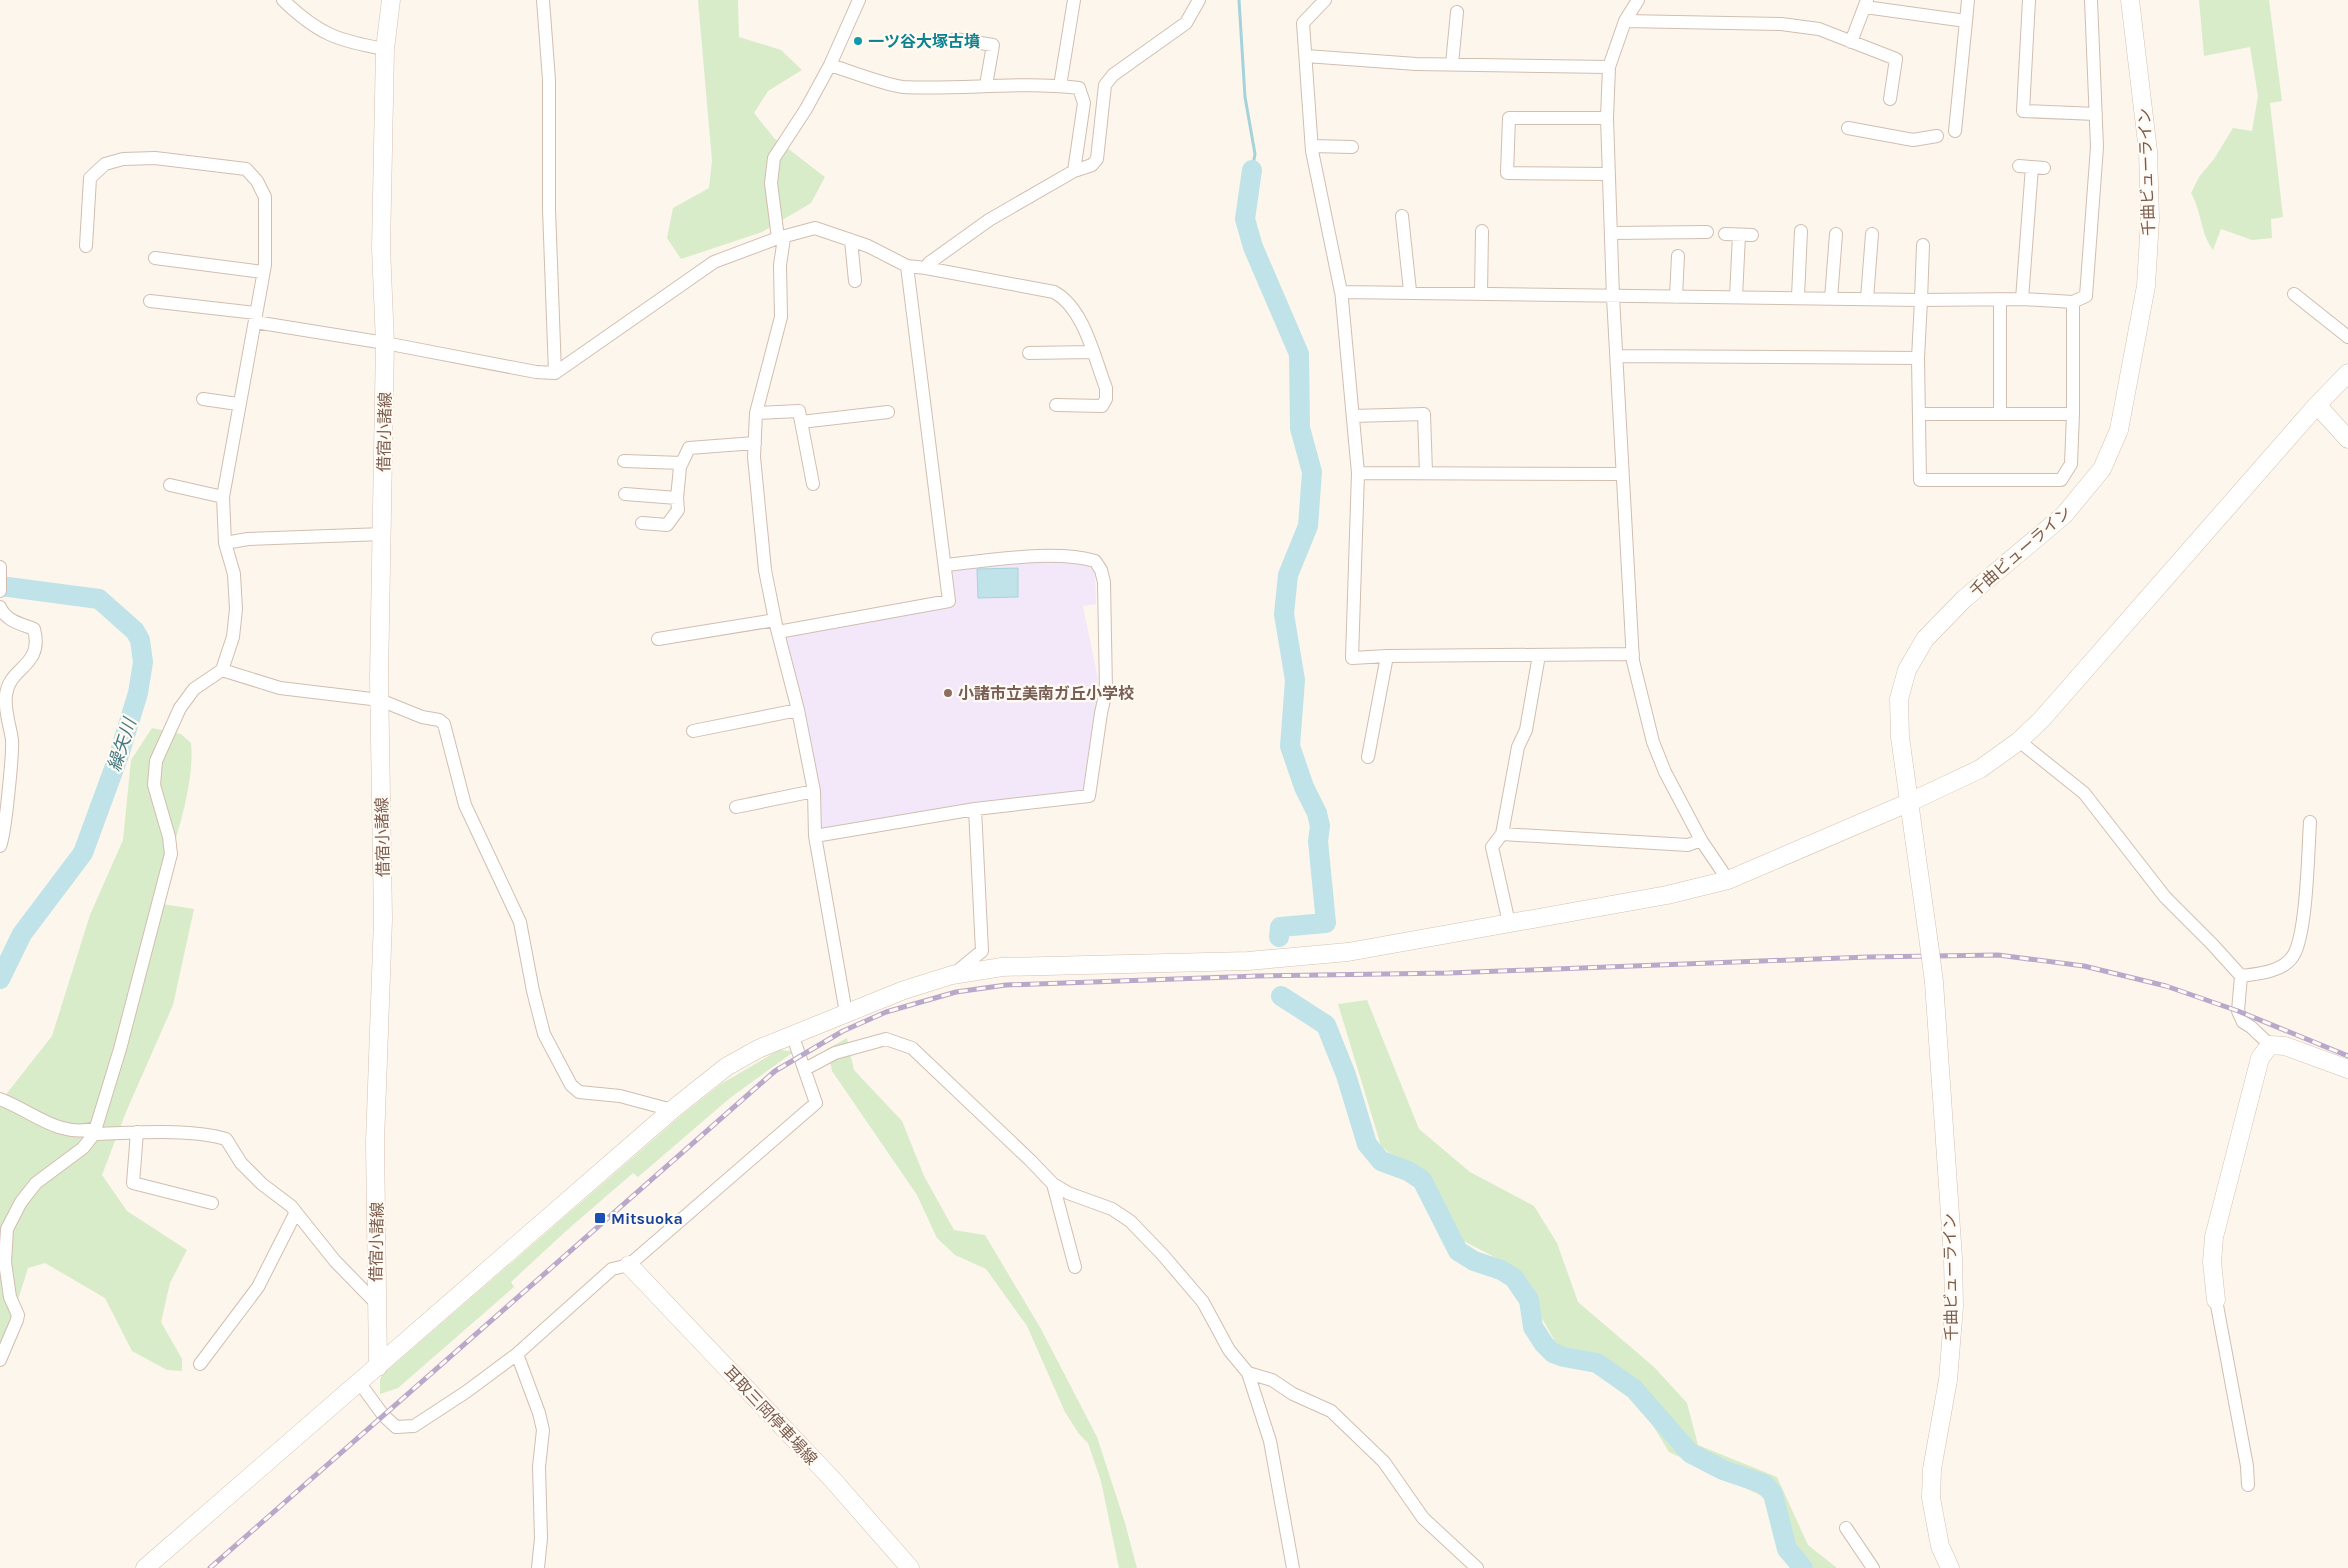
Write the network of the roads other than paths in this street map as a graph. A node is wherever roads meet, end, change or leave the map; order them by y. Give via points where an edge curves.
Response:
1 (283, 0) edge
2 (391, 0) edge
3 (542, 0) edge
4 (859, 0) edge
5 (1074, 0) edge
6 (1199, 0) edge
7 (1325, 0) edge
8 (1638, 0) edge
9 (1968, 0) edge
10 (2029, 0) edge
11 (2091, 0) edge
12 (2130, 0) edge
13 (1866, 4) edge
14 (1457, 12) dead end
15 (1625, 21) junction
16 (1966, 21) junction
17 (954, 39) dead end
18 (1851, 42) junction
19 (385, 49) junction
20 (1306, 56) junction
21 (1452, 64) junction
22 (830, 65) junction
23 (1609, 67) junction
24 (986, 85) junction
25 (1060, 86) junction
26 (1890, 99) dead end
27 (2096, 114) junction
28 (1607, 118) junction
29 (1848, 128) dead end
30 (1955, 131) dead end
31 (1938, 136) dead end
32 (1312, 146) junction
33 (1352, 147) dead end
34 (2032, 167) dead end
35 (1074, 171) junction
36 (1609, 174) junction
37 (1402, 216) dead end
38 (1482, 231) dead end
39 (1707, 232) dead end
40 (1801, 232) dead end
41 (1612, 233) junction
42 (1725, 234) dead end
43 (1836, 234) dead end
44 (1872, 234) dead end
45 (1739, 235) junction
46 (1752, 235) dead end
47 (781, 238) junction
48 (851, 240) junction
49 (1923, 245) dead end
50 (86, 246) dead end
51 (1678, 256) dead end
52 (155, 258) dead end
53 (907, 266) junction
54 (926, 268) junction
55 (263, 272) junction
56 (855, 281) dead end
57 (1341, 289) junction
58 (1410, 291) junction
59 (1481, 294) junction
60 (2294, 294) dead end
61 (1613, 297) junction
62 (1676, 297) junction
63 (1736, 297) junction
64 (1798, 297) junction
65 (1830, 299) junction
66 (1867, 299) junction
67 (2000, 299) junction
68 (2022, 299) junction
69 (1921, 300) junction
70 (150, 301) dead end
71 (2074, 302) junction
72 (256, 318) junction
73 (2348, 337) edge
74 (385, 343) junction
75 (1092, 352) junction
76 (1029, 353) dead end
77 (1617, 356) junction
78 (1918, 358) junction
79 (555, 373) junction
80 (2348, 373) edge
81 (203, 399) dead end
82 (238, 404) junction
83 (1056, 405) dead end
84 (2317, 405) junction
85 (888, 412) dead end
86 (756, 413) junction
87 (2000, 413) junction
88 (1920, 414) junction
89 (2073, 414) junction
90 (1353, 416) junction
91 (801, 422) junction
92 (2348, 439) edge
93 (755, 443) junction
94 (624, 461) dead end
95 (682, 463) junction
96 (1358, 473) junction
97 (1426, 473) junction
98 (1622, 474) junction
99 (813, 484) dead end
100 (170, 485) dead end
101 (625, 494) dead end
102 (223, 497) junction
103 (677, 498) junction
104 (642, 523) dead end
105 (383, 534) junction
106 (225, 543) junction
107 (945, 565) junction
108 (0, 567) edge
109 (0, 583) edge
110 (0, 591) edge
111 (0, 607) edge
112 (776, 626) junction
113 (658, 638) dead end
114 (1633, 654) junction
115 (1539, 655) junction
116 (1387, 656) junction
117 (222, 670) junction
118 (380, 700) junction
119 (798, 710) junction
120 (693, 731) dead end
121 (2019, 741) junction
122 (1368, 757) dead end
123 (814, 791) junction
124 (1910, 802) junction
125 (736, 807) dead end
126 (975, 809) junction
127 (2310, 822) dead end
128 (1502, 834) junction
129 (814, 836) junction
130 (1701, 840) junction
131 (0, 846) edge
132 (1728, 880) junction
133 (1509, 923) junction
134 (952, 975) junction
135 (2240, 976) junction
136 (846, 1013) junction
137 (792, 1034) junction
138 (2270, 1045) junction
139 (805, 1069) junction
140 (2348, 1069) edge
141 (0, 1099) edge
142 (672, 1110) junction
143 (95, 1131) junction
144 (137, 1132) junction
145 (1053, 1184) junction
146 (212, 1203) dead end
147 (296, 1212) junction
148 (629, 1265) junction
149 (1075, 1267) dead end
150 (2216, 1300) joint
151 (376, 1304) junction
152 (517, 1354) junction
153 (0, 1360) edge
154 (200, 1364) dead end
155 (378, 1367) junction
156 (1248, 1373) junction
157 (359, 1382) junction
158 (2248, 1485) dead end
159 (1846, 1528) dead end
160 (145, 1568) edge
161 (538, 1568) edge
162 (910, 1568) edge
163 (1293, 1568) edge
164 (1478, 1568) edge
165 (1873, 1568) edge
166 (1950, 1568) edge

1 - 19 street via 300,17 328,35
2 - 19 street, 借宿小諸線
3 - 79 street via 548,80
4 - 22 street
5 - 25 street
6 - 35 street via 1186,23 1113,75 1105,85 1096,159 1092,166
7 - 20 street via 1303,23
8 - 15 street
9 - 16 street
10 - 27 street via 2023,111
11 - 27 street
12 - 124 street, 千曲ビューライン via 2148,151 2150,219 2146,286 2119,430 2102,468 2082,495 2064,515 1964,599 1925,639 1907,670 1899,700 1900,736
13 - 16 street
13 - 18 street
14 - 21 street
15 - 18 street via 1781,24 1820,30
15 - 23 street
16 - 30 street
17 - 24 street via 993,45
18 - 26 street via 1896,59
19 - 74 street, 借宿小諸線 via 382,248
20 - 21 street
20 - 32 street
21 - 23 street
22 - 24 street via 902,87
22 - 47 street via 774,158 771,183
23 - 28 street
24 - 25 street
25 - 35 street via 1079,88 1084,103
27 - 71 street via 2097,147 2086,296
28 - 36 street
28 - 36 street via 1509,118 1507,173
29 - 31 street via 1913,140
32 - 33 street
32 - 57 street
34 - 68 street
35 - 54 street via 989,220
36 - 41 street
37 - 58 street
38 - 59 street
39 - 41 street
40 - 64 street
41 - 61 street
42 - 45 street
43 - 65 street
44 - 66 street
45 - 46 street
45 - 63 street
47 - 48 street via 814,228
47 - 79 street via 714,262
47 - 86 street via 781,317
48 - 53 street
48 - 56 street
49 - 69 street
50 - 55 street via 90,178 105,164 123,159 155,158 246,169 265,197
51 - 62 street
52 - 55 street
53 - 54 street
53 - 107 street
54 - 75 street via 1054,292 1077,314
55 - 72 street
57 - 58 street via 1341,292
57 - 90 street
58 - 59 street
59 - 61 street
60 - 73 street
61 - 62 street
61 - 77 street
62 - 63 street
63 - 64 street
64 - 65 street
65 - 66 street
66 - 69 street
67 - 68 street
67 - 69 street
67 - 87 street
68 - 71 street
69 - 78 street
70 - 72 street
71 - 89 street
72 - 74 street
72 - 82 street
74 - 79 street
74 - 105 street, 借宿小諸線
75 - 76 street
75 - 83 street via 1106,388 1102,406
77 - 78 street
77 - 98 street
78 - 88 street
80 - 84 street
81 - 82 street
82 - 102 street
84 - 92 street
84 - 121 street via 2060,700
85 - 91 street
86 - 91 street via 799,412
86 - 93 street
87 - 88 street
87 - 89 street
88 - 89 street via 1920,480 1995,481 2061,480 2071,464
90 - 96 street
90 - 97 street via 1424,414
91 - 99 street
93 - 95 street via 689,448
93 - 112 street via 765,570
94 - 95 street
95 - 103 street
96 - 97 street
96 - 116 street via 1352,658
97 - 98 street
98 - 114 street
100 - 102 street
101 - 103 street
102 - 106 street
103 - 104 street via 678,510 667,525
105 - 106 street via 248,539
105 - 118 street, 借宿小諸線
106 - 117 street via 234,574 236,609 233,637
107 - 112 street via 948,601
107 - 126 street via 1081,557 1095,561 1104,582 1106,691 1089,796
108 - 109 street
109 - 110 street
111 - 131 street via 3,615 34,629 37,640 36,652 7,687 5,701 12,742
112 - 113 street
112 - 119 street
114 - 115 street
114 - 130 street via 1653,742
115 - 116 street
115 - 128 street
116 - 122 street
117 - 118 street via 280,688
117 - 143 street via 194,689 180,708 156,762 154,786 169,837 170,854 120,1049
118 - 142 street via 444,724 465,806 520,922 544,1034 571,1085 579,1092 620,1096
118 - 151 street, 借宿小諸線 via 383,956 375,1142
119 - 120 street
119 - 123 street
121 - 124 street via 1980,768
121 - 135 street via 2084,793 2165,897
123 - 125 street
123 - 129 street
124 - 132 street
124 - 166 street, 千曲ビューライン, bridge via 1934,982 1953,1258 1954,1306 1948,1380 1930,1498 1940,1546
126 - 129 street
126 - 134 street via 982,951
127 - 135 street via 2301,933 2293,957 2266,973
128 - 130 street via 1688,845
128 - 133 street via 1492,848
129 - 136 street
130 - 132 street
132 - 133 street via 1668,895
133 - 134 street via 1348,952 1248,961 1002,967
134 - 136 street
135 - 138 street via 2238,1011 2242,1022
136 - 137 street
137 - 139 street
137 - 142 street via 726,1067
138 - 140 street via 2285,1046
138 - 150 street via 2260,1058 2250,1091 2214,1237 2212,1262
139 - 145 street via 835,1053 886,1039 912,1048
139 - 148 street via 816,1104
141 - 143 street via 63,1130
142 - 155 street
143 - 144 street
143 - 153 street via 84,1148 36,1182 7,1228 5,1262 10,1297 18,1314
144 - 146 street via 133,1183
144 - 147 street via 212,1134 226,1139 241,1163
145 - 149 street
145 - 156 street via 1112,1209 1130,1221 1203,1302 1229,1350
147 - 151 street via 335,1261
147 - 154 street via 258,1287
148 - 152 street via 612,1269
148 - 162 street, 耳取三岡停車場線 via 832,1479
150 - 158 street via 2248,1466
151 - 155 street, 借宿小諸線
152 - 157 street via 466,1392 414,1426 404,1428 390,1422
152 - 161 street via 542,1430
155 - 157 street
156 - 163 street via 1270,1441
156 - 164 street via 1272,1380 1293,1394 1331,1411 1384,1462 1423,1518
157 - 160 street
159 - 165 street

